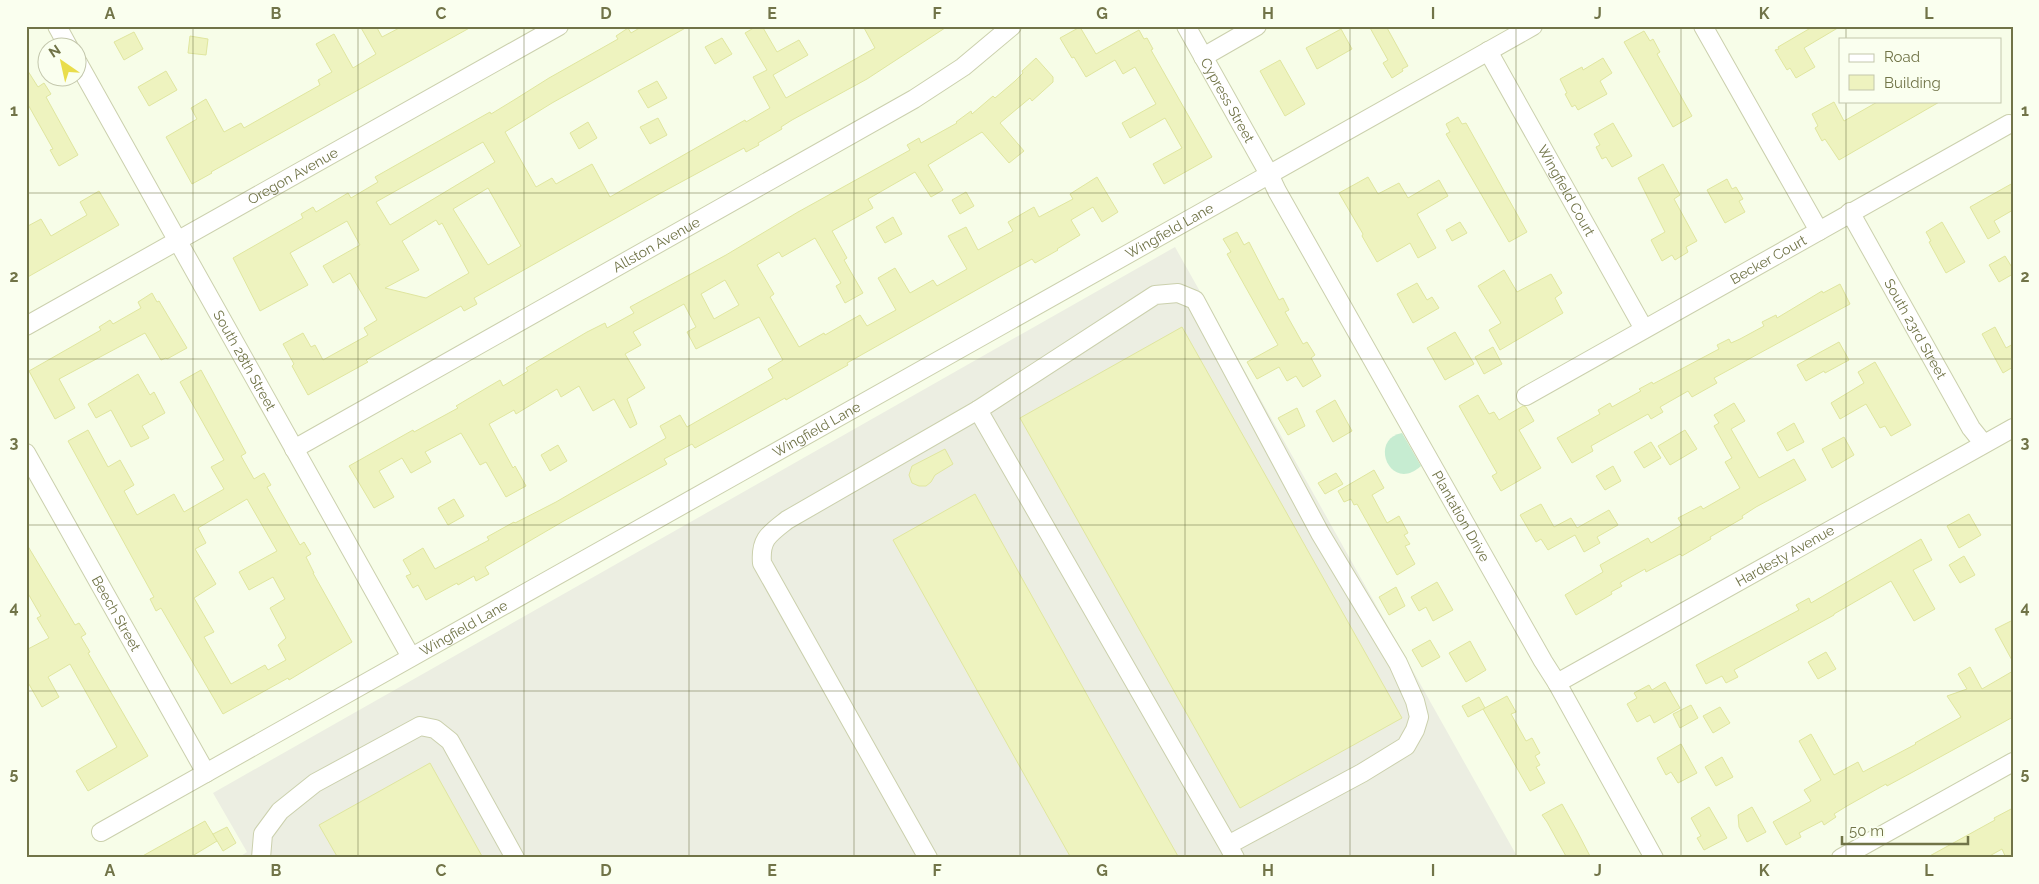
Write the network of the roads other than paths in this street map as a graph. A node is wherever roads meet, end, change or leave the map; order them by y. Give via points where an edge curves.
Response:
1 (57, 26) edge
2 (558, 26) edge
3 (1012, 26) edge
4 (1186, 26) edge
5 (1256, 26) edge
6 (1532, 26) edge
7 (1703, 26) edge
8 (64, 38) edge
9 (1488, 52) junction
10 (1203, 57) junction
11 (88, 81) edge
12 (2009, 124) dead end
13 (1269, 174) junction
14 (1850, 212) junction
15 (1819, 230) junction
16 (176, 241) junction
17 (26, 326) edge
18 (1644, 329) junction
19 (1526, 396) dead end
20 (978, 410) junction
21 (2013, 428) edge
22 (1983, 443) junction
23 (294, 449) junction
24 (26, 453) edge
25 (411, 657) junction
26 (1557, 683) junction
27 (2013, 762) edge
28 (206, 773) junction
29 (101, 832) dead end
30 (1232, 851) edge
31 (260, 858) edge
32 (515, 858) edge
33 (928, 858) edge
34 (1654, 858) edge
35 (1841, 858) edge

1 - 8 street
2 - 16 street, Oregon Avenue
3 - 23 street, Allston Avenue via 962,67 914,99
4 - 10 street, Cypress Street
5 - 10 street
6 - 9 street, Wingfield Lane
7 - 15 street
9 - 13 street, Wingfield Lane
9 - 18 street, Wingfield Court
10 - 13 street, Cypress Street
11 - 16 street, South 28th Street
12 - 14 street, Becker Court
13 - 25 street, Wingfield Lane
13 - 26 street, Plantation Drive
14 - 15 street, Becker Court
14 - 22 street, South 23rd Street via 1971,428
15 - 18 street, Becker Court
16 - 17 street, Oregon Avenue
16 - 23 street, South 28th Street
18 - 19 street, Becker Court
20 - 30 street
20 - 30 street via 1155,295 1178,293 1195,300 1320,533 1398,663 1419,717 1406,746
20 - 33 street via 787,520 768,534 761,550 762,563
21 - 22 street, Hardesty Avenue
22 - 26 street, Hardesty Avenue
23 - 25 street, South 28th Street
24 - 28 street, Beech Street
25 - 28 street, Wingfield Lane
26 - 34 street, Plantation Drive
27 - 35 street
28 - 29 street, Wingfield Lane
31 - 32 street via 263,834 280,811 315,783 420,726 435,729 450,741

